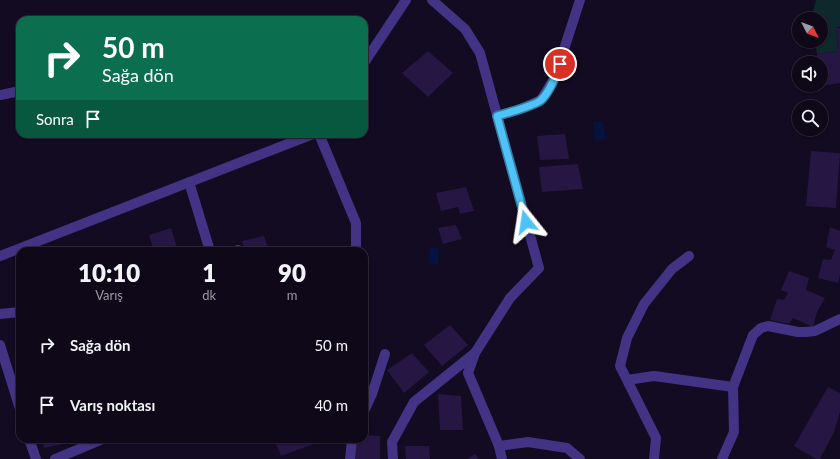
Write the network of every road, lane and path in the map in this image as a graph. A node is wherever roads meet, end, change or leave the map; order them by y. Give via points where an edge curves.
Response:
1 (406, 0) edge
2 (432, 0) edge
3 (580, 0) edge
4 (368, 57) edge
5 (16, 92) edge
6 (0, 95) edge
7 (497, 116) junction
8 (303, 138) edge
9 (321, 138) edge
10 (189, 182) junction
11 (23, 247) edge
12 (209, 247) edge
13 (356, 247) edge
14 (16, 250) edge
15 (0, 256) edge
16 (689, 256) dead end
17 (16, 312) edge
18 (0, 314) edge
19 (840, 319) edge
20 (0, 345) edge
21 (475, 353) junction
22 (385, 354) dead end
23 (627, 380) junction
24 (733, 387) junction
25 (16, 396) edge
26 (368, 402) edge
27 (30, 443) edge
28 (93, 443) edge
29 (352, 443) edge
30 (499, 446) junction
31 (36, 459) edge
32 (55, 459) edge
33 (350, 459) edge
34 (393, 459) edge
35 (502, 459) edge
36 (580, 459) edge
37 (654, 459) edge
38 (722, 459) edge

1 - 4 street
2 - 7 street via 464,29 480,53
3 - 7 street via 555,77 541,100
5 - 6 street
7 - 21 street via 538,268 510,298
8 - 10 street
9 - 13 street via 356,223
10 - 11 street
10 - 12 street
14 - 15 street
16 - 23 street via 672,269 644,304 627,338 620,366
17 - 18 street
19 - 24 street via 815,331 798,332 768,326 761,328 753,335
20 - 25 street
21 - 30 street via 468,372
21 - 34 street via 414,402 392,442
22 - 26 street
23 - 24 street via 654,376
23 - 37 street via 656,438
24 - 38 street via 734,432
27 - 31 street
28 - 32 street
29 - 33 street
30 - 35 street
30 - 36 street via 528,442 567,448

